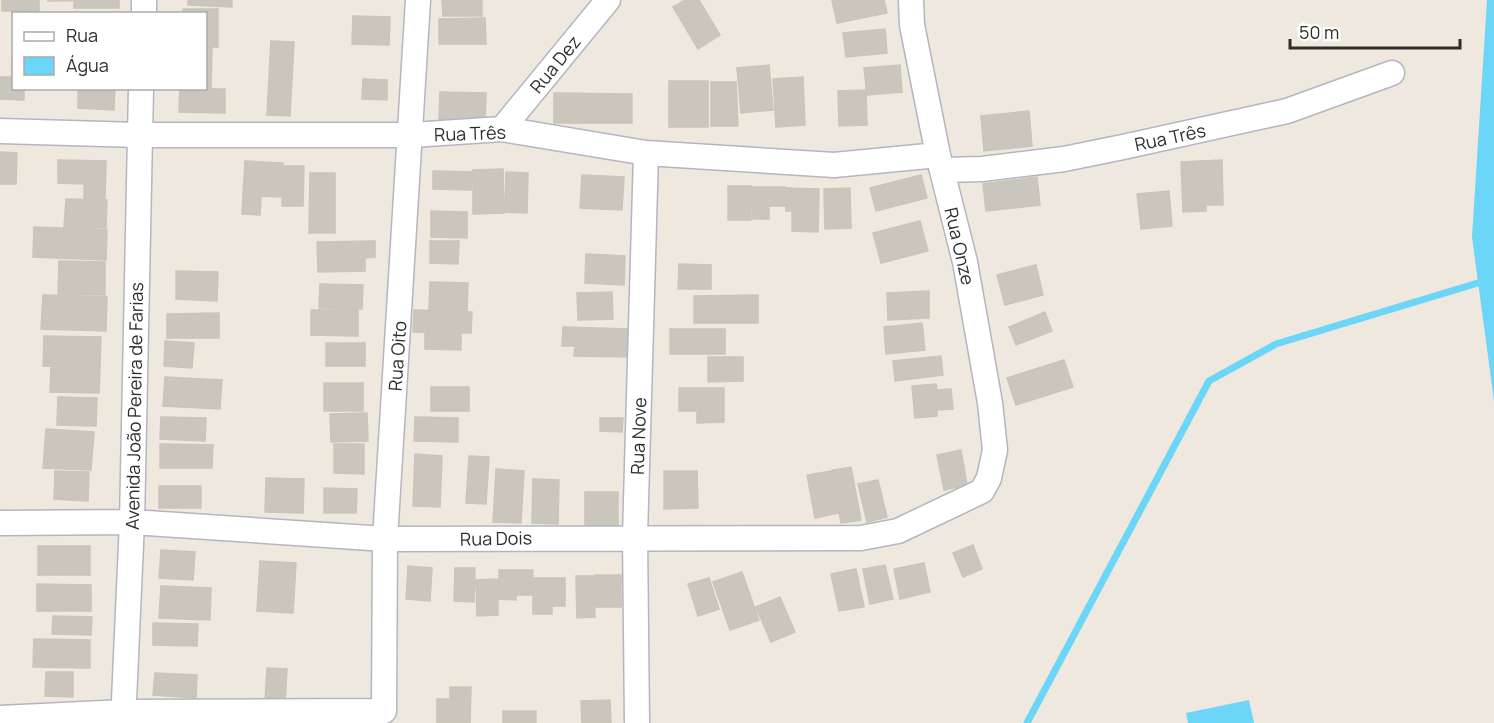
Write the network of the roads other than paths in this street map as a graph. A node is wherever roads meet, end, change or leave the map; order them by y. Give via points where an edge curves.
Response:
1 (418, 0) edge
2 (608, 0) edge
3 (911, 0) edge
4 (1392, 73) dead end
5 (141, 90) edge
6 (502, 129) junction
7 (0, 131) edge
8 (139, 135) junction
9 (412, 135) junction
10 (646, 153) junction
11 (940, 162) junction
12 (982, 491) joint
13 (132, 522) junction
14 (0, 523) edge
15 (635, 537) junction
16 (385, 540) junction
17 (124, 717) edge
18 (393, 717) edge
19 (0, 718) edge
20 (637, 721) edge

1 - 9 street, Rua Oito
2 - 6 street, Rua Dez
3 - 11 street, Rua Onze via 912,25
4 - 11 street, Rua Três via 1287,111 1064,159 982,169
5 - 8 street, Avenida João Pereira de Farias
6 - 9 street, Rua Três
6 - 10 street, Rua Três
7 - 8 street, Rua Três
8 - 9 street, Rua Três
8 - 13 street, Avenida João Pereira de Farias
9 - 16 street, Rua Oito
10 - 11 street, Rua Três via 834,165
10 - 15 street, Rua Nove
11 - 12 street, Rua Onze via 965,262 990,403 995,450
12 - 15 street, Rua Dois via 898,531 861,538
13 - 14 street, Rua Dois
13 - 16 street, Rua Dois
13 - 17 street, Avenida João Pereira de Farias
15 - 16 street, Rua Dois
15 - 20 street, Rua Nove
16 - 18 street, Rua Oito
17 - 18 street
17 - 19 street

